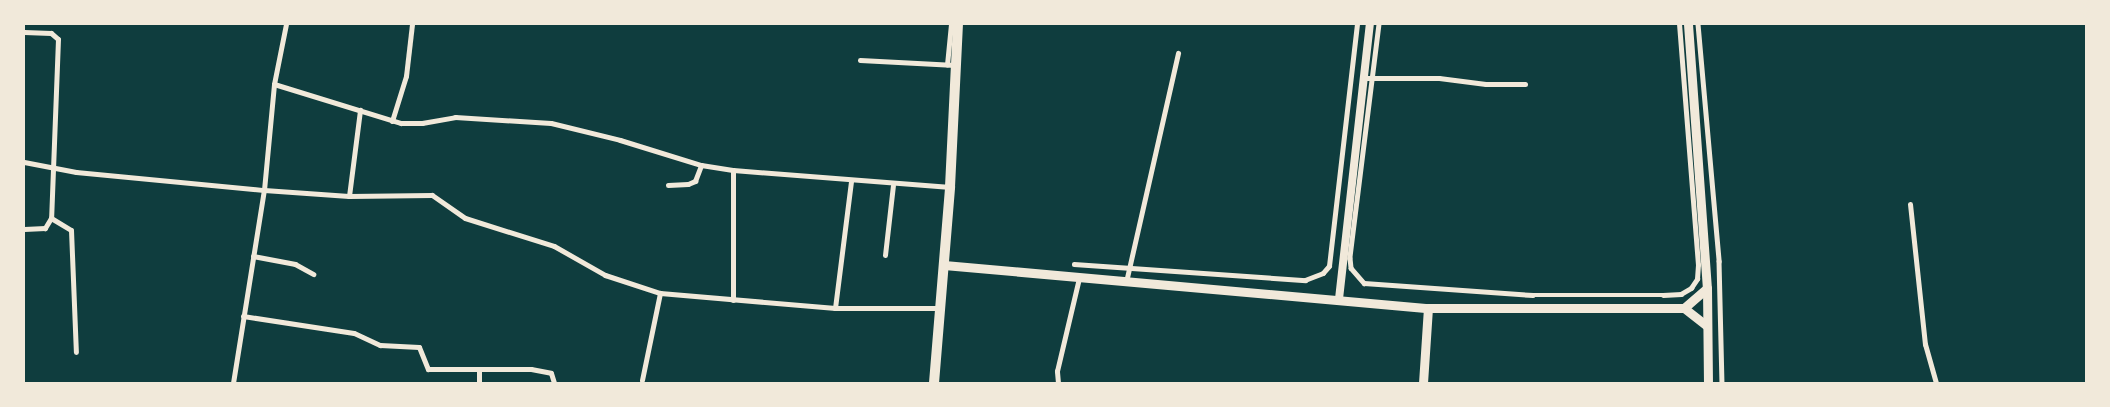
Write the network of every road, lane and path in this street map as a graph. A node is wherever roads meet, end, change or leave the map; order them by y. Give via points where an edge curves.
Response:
1 (286, 24) edge
2 (412, 24) edge
3 (951, 24) edge
4 (958, 24) edge
5 (1357, 24) edge
6 (1370, 24) edge
7 (1379, 24) edge
8 (1679, 24) edge
9 (1688, 24) edge
10 (1698, 24) edge
11 (24, 32) edge
12 (1178, 53) dead end
13 (860, 60) dead end
14 (951, 65) junction
15 (1365, 78) junction
16 (1374, 80) junction
17 (274, 84) junction
18 (1525, 84) dead end
19 (360, 110) junction
20 (392, 120) junction
21 (24, 162) edge
22 (701, 165) junction
23 (52, 167) junction
24 (733, 170) junction
25 (851, 181) junction
26 (668, 185) dead end
27 (893, 185) junction
28 (950, 187) junction
29 (264, 190) junction
30 (349, 196) junction
31 (1910, 204) dead end
32 (51, 218) junction
33 (24, 229) edge
34 (885, 255) dead end
35 (253, 256) junction
36 (1074, 264) dead end
37 (944, 265) junction
38 (1129, 267) junction
39 (313, 274) dead end
40 (1079, 278) junction
41 (1126, 282) junction
42 (1707, 288) junction
43 (660, 293) junction
44 (1339, 298) junction
45 (733, 300) junction
46 (835, 308) junction
47 (941, 308) junction
48 (1428, 308) junction
49 (1684, 308) junction
50 (243, 316) junction
51 (1706, 325) junction
52 (76, 352) dead end
53 (479, 370) junction
54 (642, 380) dead end
55 (234, 383) edge
56 (479, 383) edge
57 (554, 383) edge
58 (934, 383) edge
59 (1058, 383) edge
60 (1423, 383) edge
61 (1708, 383) edge
62 (1722, 383) edge
63 (1936, 383) edge

1 - 17 street
2 - 20 street via 406,76
3 - 14 street
4 - 14 main road
5 - 38 street via 1329,266 1323,273 1305,280
6 - 15 street
7 - 16 street
8 - 16 street via 1698,265 1697,279 1681,294 1532,295 1364,283 1351,268 1350,258
9 - 42 main road
10 - 62 street via 1719,261
11 - 23 street via 51,33 58,39
12 - 38 street
13 - 14 street
14 - 28 main road
15 - 16 street
15 - 44 street
16 - 18 street via 1439,78 1486,84
17 - 19 street
17 - 29 street
19 - 20 street
19 - 30 street
20 - 22 street via 422,123 455,117 551,123
21 - 23 street
22 - 24 street
22 - 26 street via 695,181
23 - 29 street
23 - 32 street
24 - 25 street
24 - 45 street
25 - 27 street
25 - 46 street
27 - 28 street
27 - 34 street
28 - 37 main road
29 - 30 street
29 - 35 street
30 - 43 street via 432,195 465,218 554,246 604,275
31 - 63 street via 1926,344
32 - 33 street via 45,228
32 - 52 street via 71,230
35 - 39 street via 295,264
35 - 50 street
36 - 38 street
37 - 40 main road
37 - 47 main road
38 - 41 street
40 - 41 main road
40 - 59 street via 1057,372
41 - 44 main road
42 - 49 main road
42 - 51 main road
43 - 45 street
43 - 54 street
44 - 48 main road
45 - 46 street
46 - 47 street
47 - 58 main road
48 - 49 main road
48 - 60 main road
49 - 51 main road
50 - 53 street via 354,333 380,345 419,347 428,369
50 - 55 street
51 - 61 main road
53 - 56 street
53 - 57 street via 530,369 551,373

